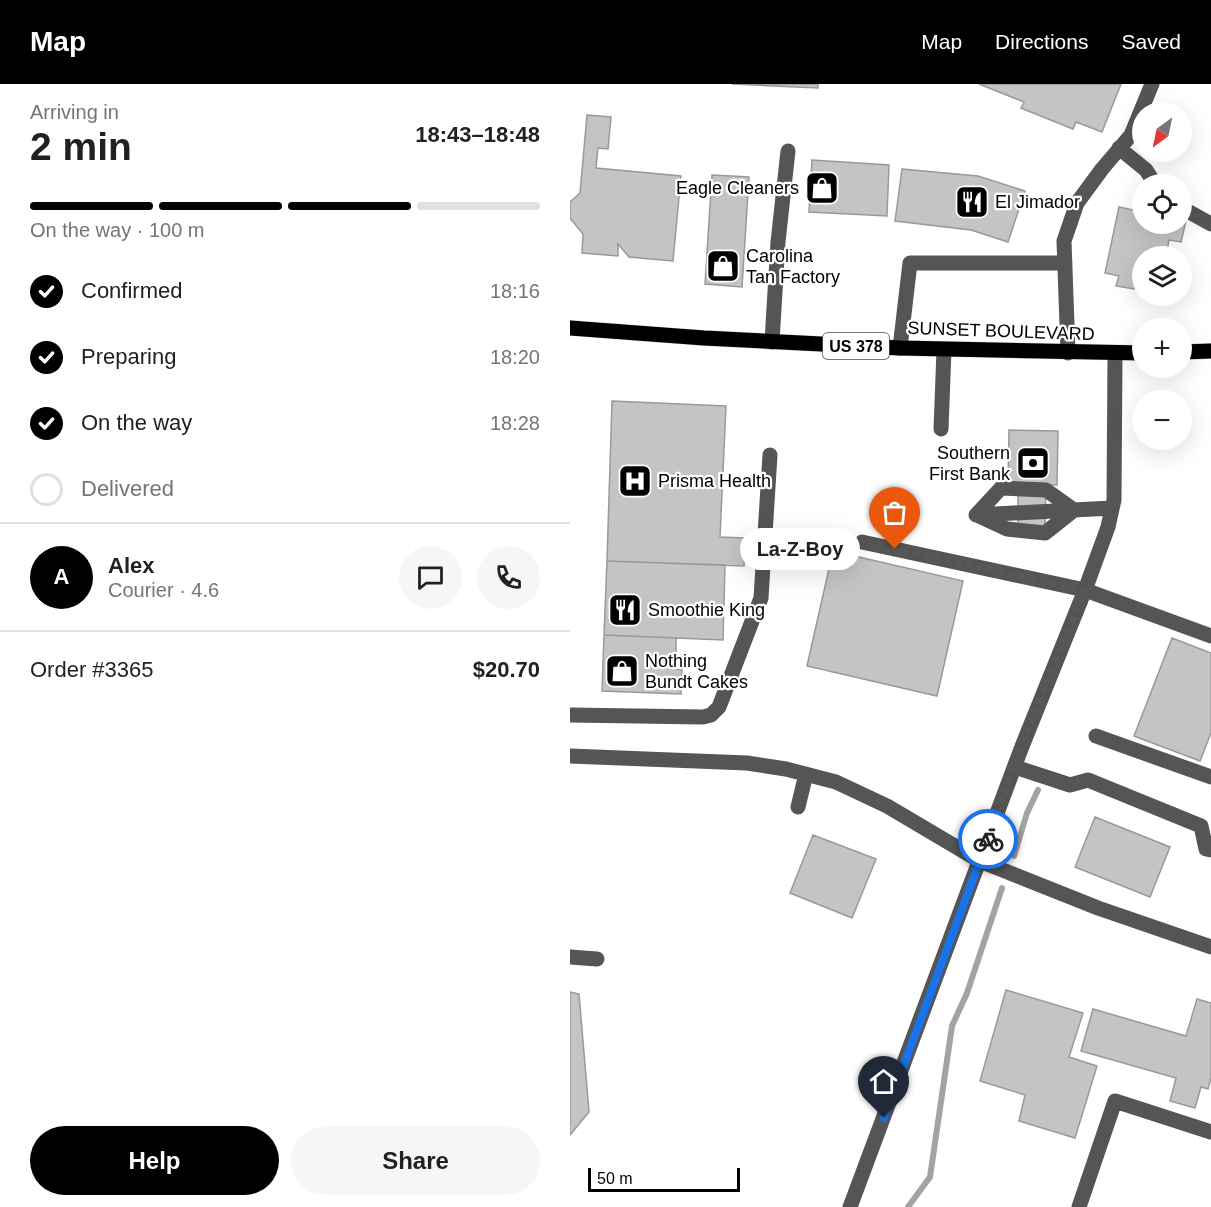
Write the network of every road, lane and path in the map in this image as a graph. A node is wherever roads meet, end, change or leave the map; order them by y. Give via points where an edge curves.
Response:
1 (1152, 84) edge
2 (1119, 148) junction
3 (788, 151) dead end
4 (1149, 174) edge
5 (1192, 214) edge
6 (1211, 224) edge
7 (1065, 263) junction
8 (570, 328) edge
9 (772, 342) junction
10 (900, 348) junction
11 (944, 350) junction
12 (1211, 351) edge
13 (1192, 352) edge
14 (1068, 353) junction
15 (1132, 353) edge
16 (1115, 354) junction
17 (941, 429) dead end
18 (770, 455) dead end
19 (1112, 508) junction
20 (1074, 510) junction
21 (976, 515) junction
22 (862, 542) dead end
23 (1085, 590) junction
24 (1211, 636) edge
25 (570, 714) edge
26 (1096, 736) dead end
27 (570, 756) edge
28 (1015, 767) junction
29 (806, 774) junction
30 (1211, 777) edge
31 (798, 807) dead end
32 (1211, 850) edge
33 (980, 861) junction
34 (1211, 948) edge
35 (570, 957) edge
36 (597, 959) dead end
37 (1211, 1132) edge
38 (850, 1207) edge
39 (1079, 1207) edge

1 - 2 street via 1131,135
2 - 4 street
2 - 7 street via 1077,203 1064,241
3 - 9 street
5 - 6 street
7 - 10 street via 909,263
7 - 14 street
8 - 9 main road, SUNSET BOULEVARD / US 378
9 - 10 main road, SUNSET BOULEVARD / US 378
10 - 11 main road, SUNSET BOULEVARD / US 378
11 - 14 main road, SUNSET BOULEVARD / US 378
11 - 17 street
12 - 13 main road
14 - 16 main road, SUNSET BOULEVARD / US 378
15 - 16 main road, SUNSET BOULEVARD / US 378
16 - 19 street
18 - 25 street via 761,598 719,707 703,717
19 - 20 street
19 - 23 street
20 - 21 street
20 - 21 street via 1045,533 1007,529
20 - 21 street via 1046,490 1001,488
22 - 23 street
23 - 24 street
23 - 28 street
26 - 30 street
27 - 29 street via 747,763
28 - 32 street via 1070,785 1088,780 1201,826 1206,849
28 - 33 street
29 - 31 street
29 - 33 street via 865,795
33 - 34 street
33 - 38 street
35 - 36 street
37 - 39 street via 1115,1101

